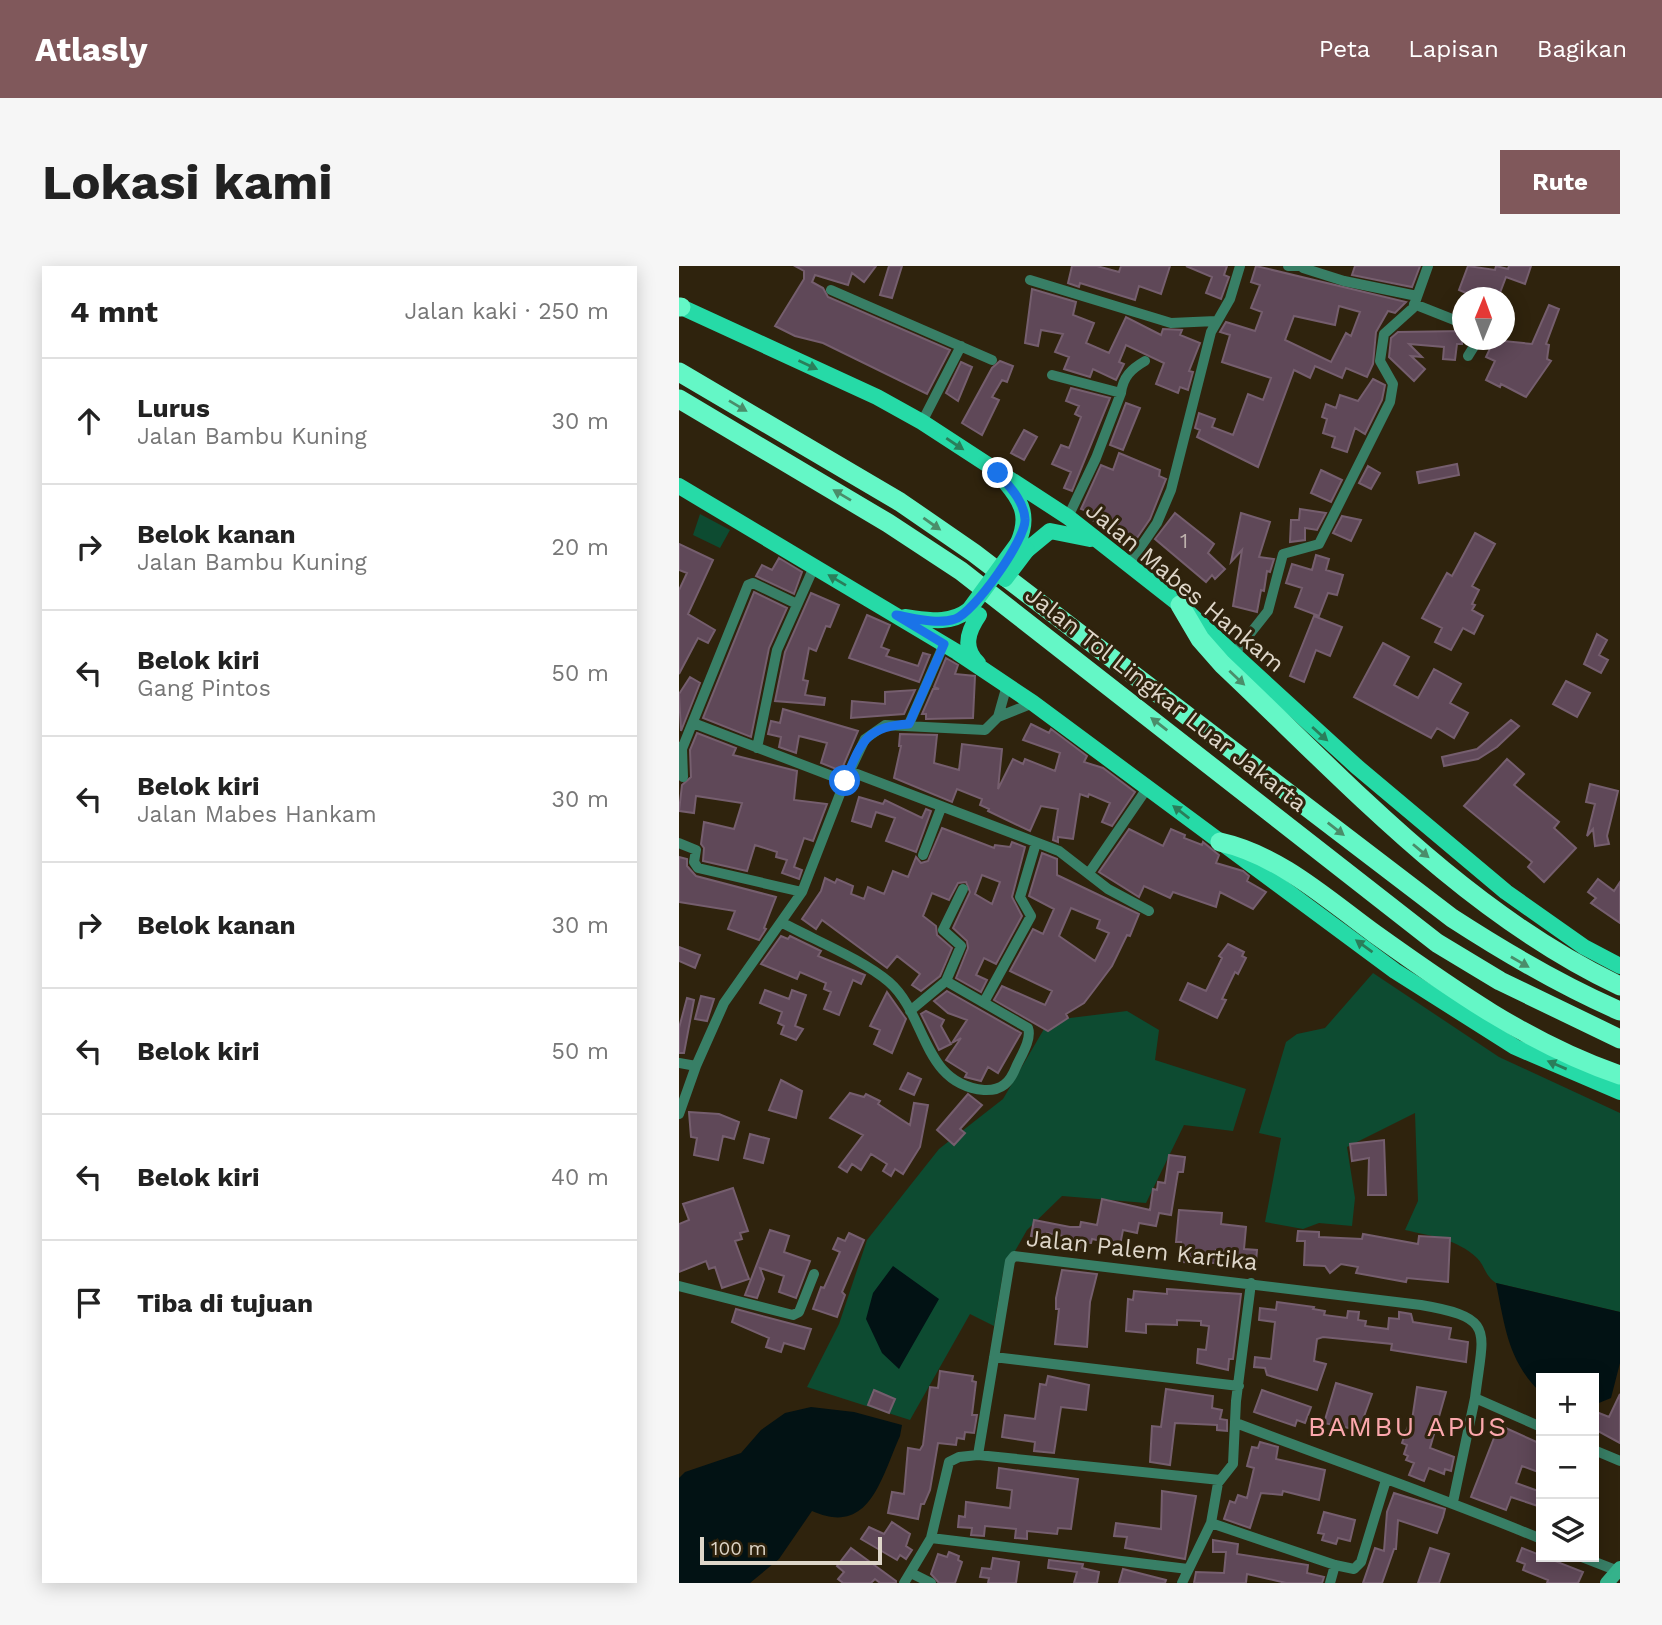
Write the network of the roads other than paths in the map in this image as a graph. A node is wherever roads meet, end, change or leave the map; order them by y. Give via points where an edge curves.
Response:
1 (1240, 266) edge
2 (1288, 266) edge
3 (1428, 266) edge
4 (1304, 267) edge
5 (1030, 280) dead end
6 (831, 290) dead end
7 (1416, 300) junction
8 (680, 307) edge
9 (1452, 318) edge
10 (1216, 321) junction
11 (961, 346) junction
12 (1472, 350) edge
13 (1468, 356) dead end
14 (992, 360) dead end
15 (1145, 361) dead end
16 (679, 372) edge
17 (1052, 375) dead end
18 (1121, 393) junction
19 (679, 399) edge
20 (922, 422) junction
21 (998, 473) junction
22 (679, 486) edge
23 (1067, 517) junction
24 (1103, 543) junction
25 (1023, 547) junction
26 (1129, 564) junction
27 (814, 566) junction
28 (797, 604) junction
29 (1180, 606) junction
30 (974, 612) junction
31 (896, 615) junction
32 (944, 644) junction
33 (1234, 654) junction
34 (990, 674) junction
35 (1007, 685) junction
36 (1033, 703) junction
37 (997, 717) junction
38 (692, 723) junction
39 (909, 724) junction
40 (681, 748) edge
41 (757, 748) junction
42 (847, 776) junction
43 (683, 777) dead end
44 (1148, 787) junction
45 (941, 808) junction
46 (1220, 842) junction
47 (679, 843) edge
48 (1036, 843) junction
49 (923, 855) dead end
50 (1089, 873) junction
51 (963, 889) dead end
52 (802, 892) junction
53 (1149, 911) dead end
54 (781, 922) junction
55 (1620, 966) edge
56 (946, 981) junction
57 (1620, 986) edge
58 (984, 1002) junction
59 (910, 1011) junction
60 (1620, 1011) edge
61 (1620, 1039) edge
62 (679, 1063) edge
63 (696, 1066) junction
64 (1620, 1075) edge
65 (1620, 1092) edge
66 (679, 1114) edge
67 (814, 1274) dead end
68 (1251, 1283) junction
69 (679, 1286) edge
70 (994, 1357) junction
71 (1239, 1386) junction
72 (1475, 1398) junction
73 (1236, 1423) junction
74 (1536, 1425) edge
75 (1599, 1452) edge
76 (978, 1455) junction
77 (1620, 1461) edge
78 (1220, 1480) junction
79 (1386, 1480) junction
80 (1453, 1502) junction
81 (1210, 1523) junction
82 (1536, 1537) edge
83 (932, 1538) junction
84 (1597, 1562) edge
85 (1335, 1565) junction
86 (1188, 1569) junction
87 (1619, 1569) edge
88 (911, 1573) junction
89 (904, 1583) edge
90 (931, 1583) edge
91 (1182, 1583) edge
92 (1330, 1583) edge
93 (1607, 1583) edge

1 - 10 street via 1230,299
2 - 4 street
3 - 7 street
4 - 7 street
5 - 10 street via 1171,323
6 - 11 street
7 - 9 street
7 - 33 street via 1408,314 1384,334 1380,361 1393,384 1390,402 1319,544 1283,554 1268,611
8 -> 20 main road, Jalan Mabes Hankam
10 - 26 street via 1171,490 1157,523
11 - 14 street
11 - 20 street
12 - 13 street
15 - 18 street via 1127,375
16 -> 60 highway, Jalan Tol Lingkar Luar Jakarta via 900,502 985,561 1452,918 1518,961
17 - 18 street
18 - 23 street
61 -> 19 highway, Jalan Tol Lingkar Luar Jakarta via 1500,981 1437,943 961,571
20 -> 21 main road, Jalan Mabes Hankam
21 - 23 main road, Jalan Mabes Hankam
21 - 25 main road via 1024,513
22 - 27 main road
23 - 24 main road, Jalan Mabes Hankam
24 - 25 main road via 1050,531
24 - 26 main road, Jalan Mabes Hankam
25 - 30 main road, bridge
26 - 29 main road, Jalan Mabes Hankam
27 - 28 street
31 -> 27 main road
28 - 38 street via 753,583 748,585
28 - 41 street via 777,650
29 - 33 main road, Jalan Mabes Hankam
29 -> 57 highway via 1222,664 1408,840 1502,919
30 - 31 main road via 934,621
30 - 34 main road via 968,642 971,656
31 - 32 main road
32 - 34 main road
32 - 39 street
33 -> 55 main road, Jalan Mabes Hankam via 1356,766 1506,892 1584,947
34 - 35 main road
35 - 36 main road
35 - 37 street
36 - 37 street
36 - 44 main road
37 - 39 street via 990,727 979,731
38 - 40 street
38 - 41 street
39 - 42 street via 885,725 873,731
40 - 43 street
41 - 42 street
42 - 45 street
42 - 52 street
46 -> 44 main road
44 - 50 street
45 - 48 street
45 - 49 street
46 - 64 highway via 1248,848 1283,868 1466,999 1543,1042
65 -> 46 main road via 1515,1047 1395,971
47 - 52 street via 696,850 698,868
48 - 50 street via 1067,856
48 - 58 street via 1020,897 1031,916
50 - 53 street
51 - 56 street via 943,930 961,946
52 - 54 street
54 - 59 street via 885,978
54 - 63 street via 724,1003
56 - 58 street
56 - 59 street
58 - 59 street via 1030,1031 1011,1080 991,1090 973,1088 941,1070
62 - 63 street
63 - 66 street
67 - 69 street via 799,1312 793,1315
68 - 70 street, Jalan Palem Kartika via 1014,1256
68 - 71 street
68 - 72 street, Jalan Palem Kartika via 1465,1313 1478,1326 1482,1341
70 - 71 street
70 - 76 street, Jalan Palem Kartika
71 - 73 street
72 - 74 street
72 - 80 street
73 - 78 street via 1233,1464
73 - 79 street
75 - 77 street
76 - 78 street
76 - 83 street via 949,1462
78 - 81 street
79 - 80 street
79 - 85 street via 1361,1562 1354,1569
80 - 82 street
81 - 85 street
81 - 86 street
83 - 86 street
83 - 88 street
84 - 87 street
85 - 92 street
86 - 91 street
87 - 93 main road
88 - 89 street
88 - 90 street

